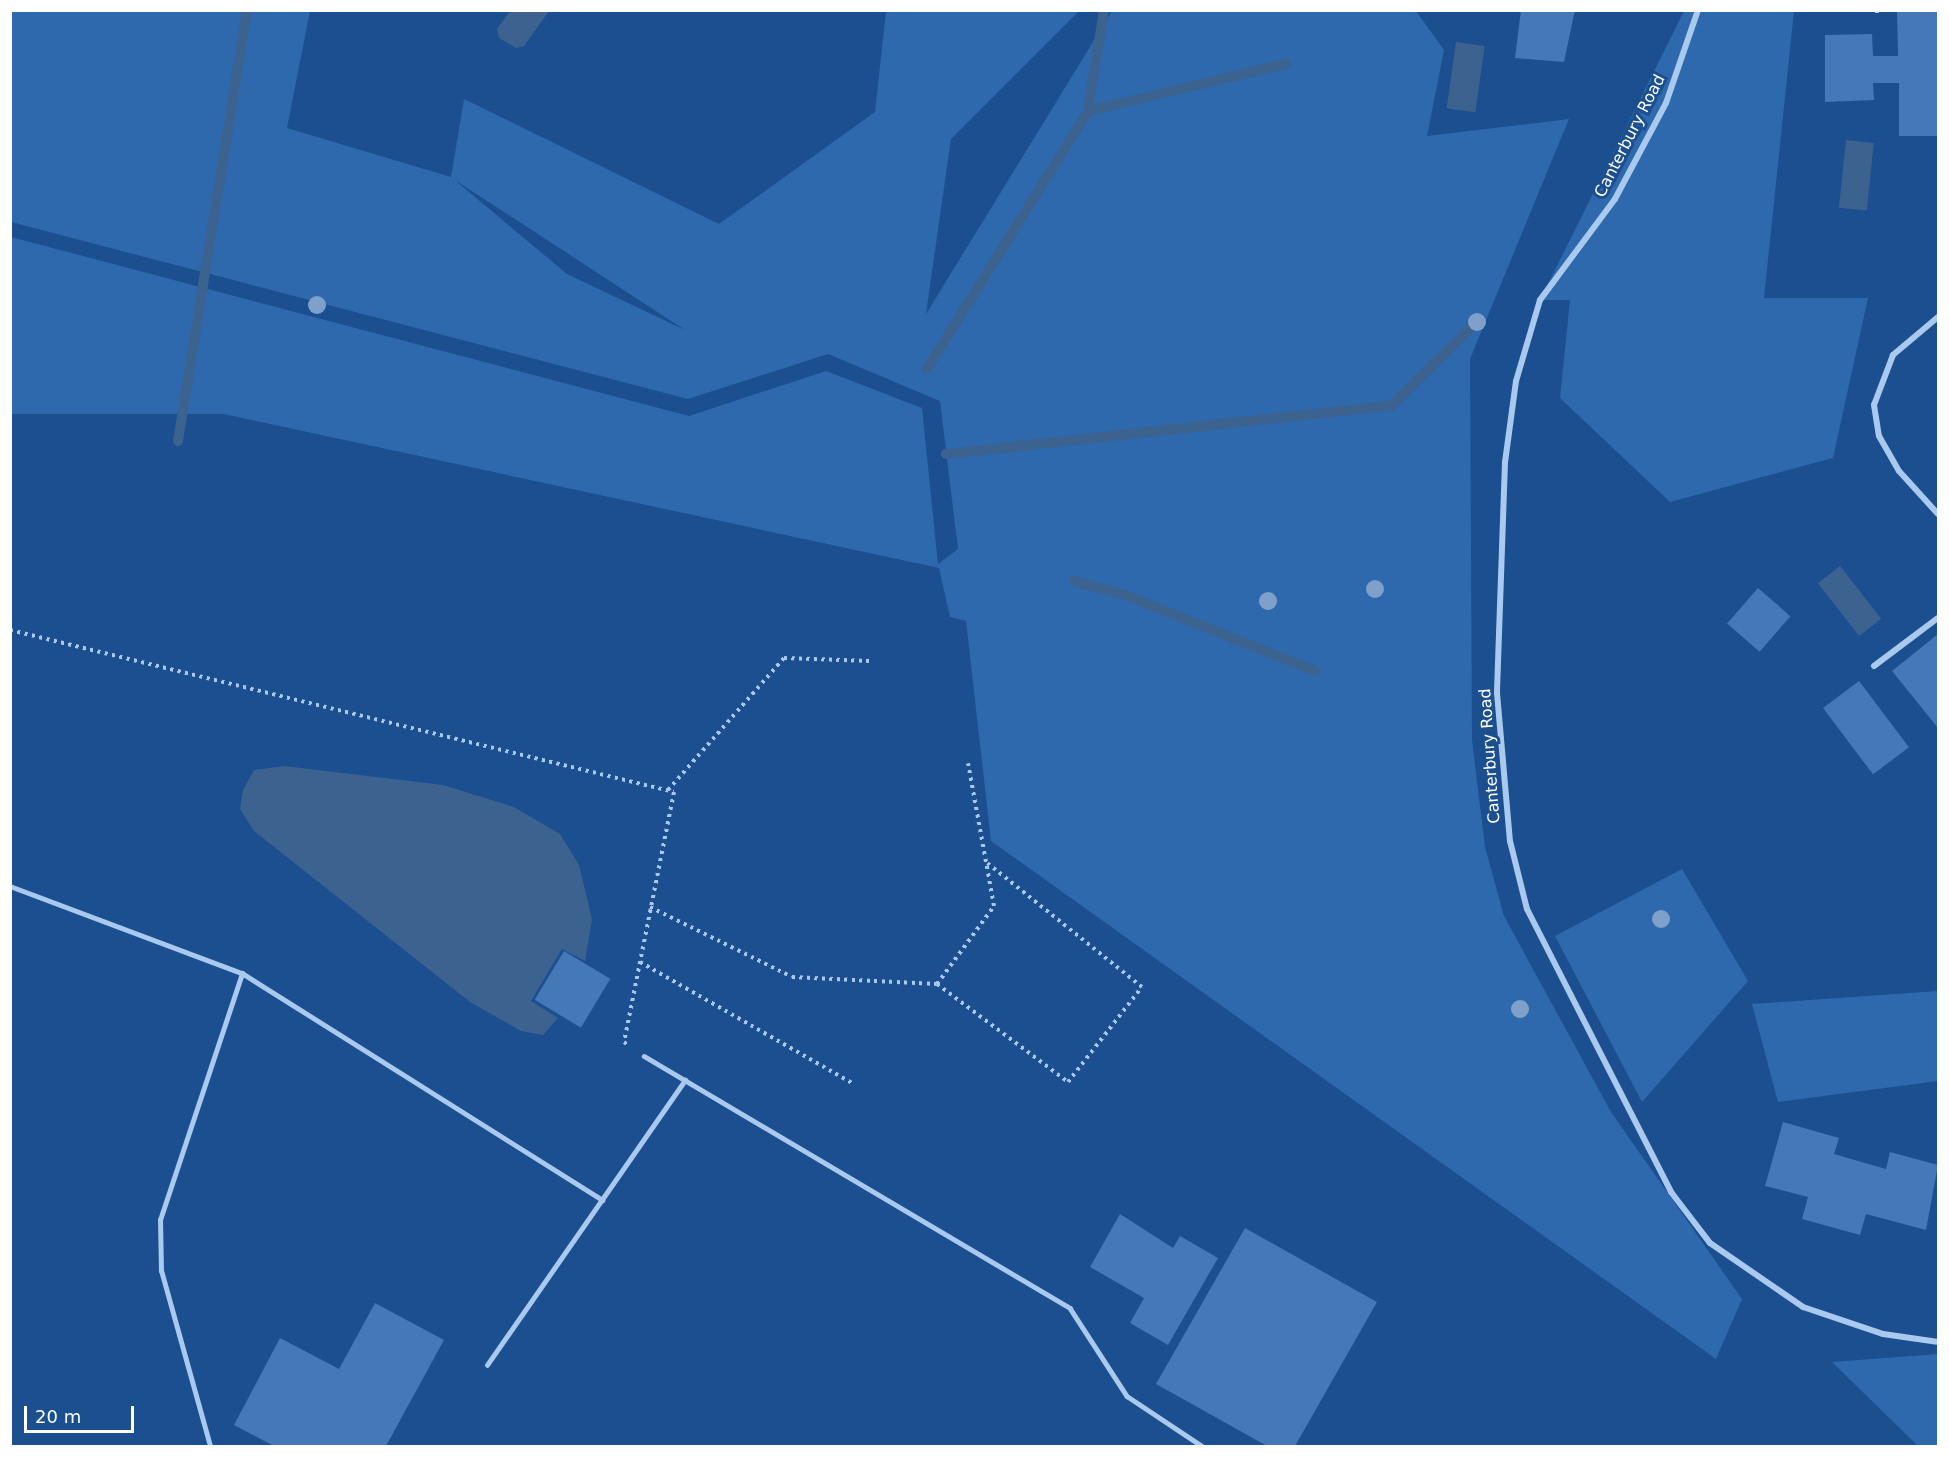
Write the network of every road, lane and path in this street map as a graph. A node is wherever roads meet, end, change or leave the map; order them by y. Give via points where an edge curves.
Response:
1 (1698, 10) edge
2 (1938, 317) edge
3 (1938, 514) edge
4 (1938, 618) edge
5 (10, 630) edge
6 (871, 661) dead end
7 (1874, 666) dead end
8 (968, 763) dead end
9 (668, 790) junction
10 (987, 863) junction
11 (10, 886) edge
12 (650, 907) junction
13 (640, 962) junction
14 (242, 973) junction
15 (937, 984) junction
16 (644, 1056) joint
17 (685, 1080) junction
18 (852, 1083) dead end
19 (602, 1200) junction
20 (1938, 1342) edge
21 (487, 1365) dead end
22 (210, 1446) edge
23 (1202, 1446) edge

1 - 20 street, Canterbury Road via 1666,103 1615,199 1540,300 1516,381 1505,462 1497,693 1510,841 1532,919 1671,1192 1710,1243 1803,1307 1883,1334
2 - 3 street via 1893,355 1874,405 1879,436 1899,471
4 - 7 street
5 - 9 path
6 - 9 path via 784,658
8 - 10 path
9 - 12 path via 674,792
10 - 15 path via 994,906
10 - 15 path via 1142,987 1068,1083
11 - 14 lane
12 - 13 path
12 - 15 path via 792,977
13 - 16 path via 624,1042
13 - 18 path
14 - 19 lane
14 - 22 lane via 160,1220 161,1271
16 - 17 lane
17 - 19 lane
17 - 23 lane via 1070,1308 1127,1396
19 - 21 lane

